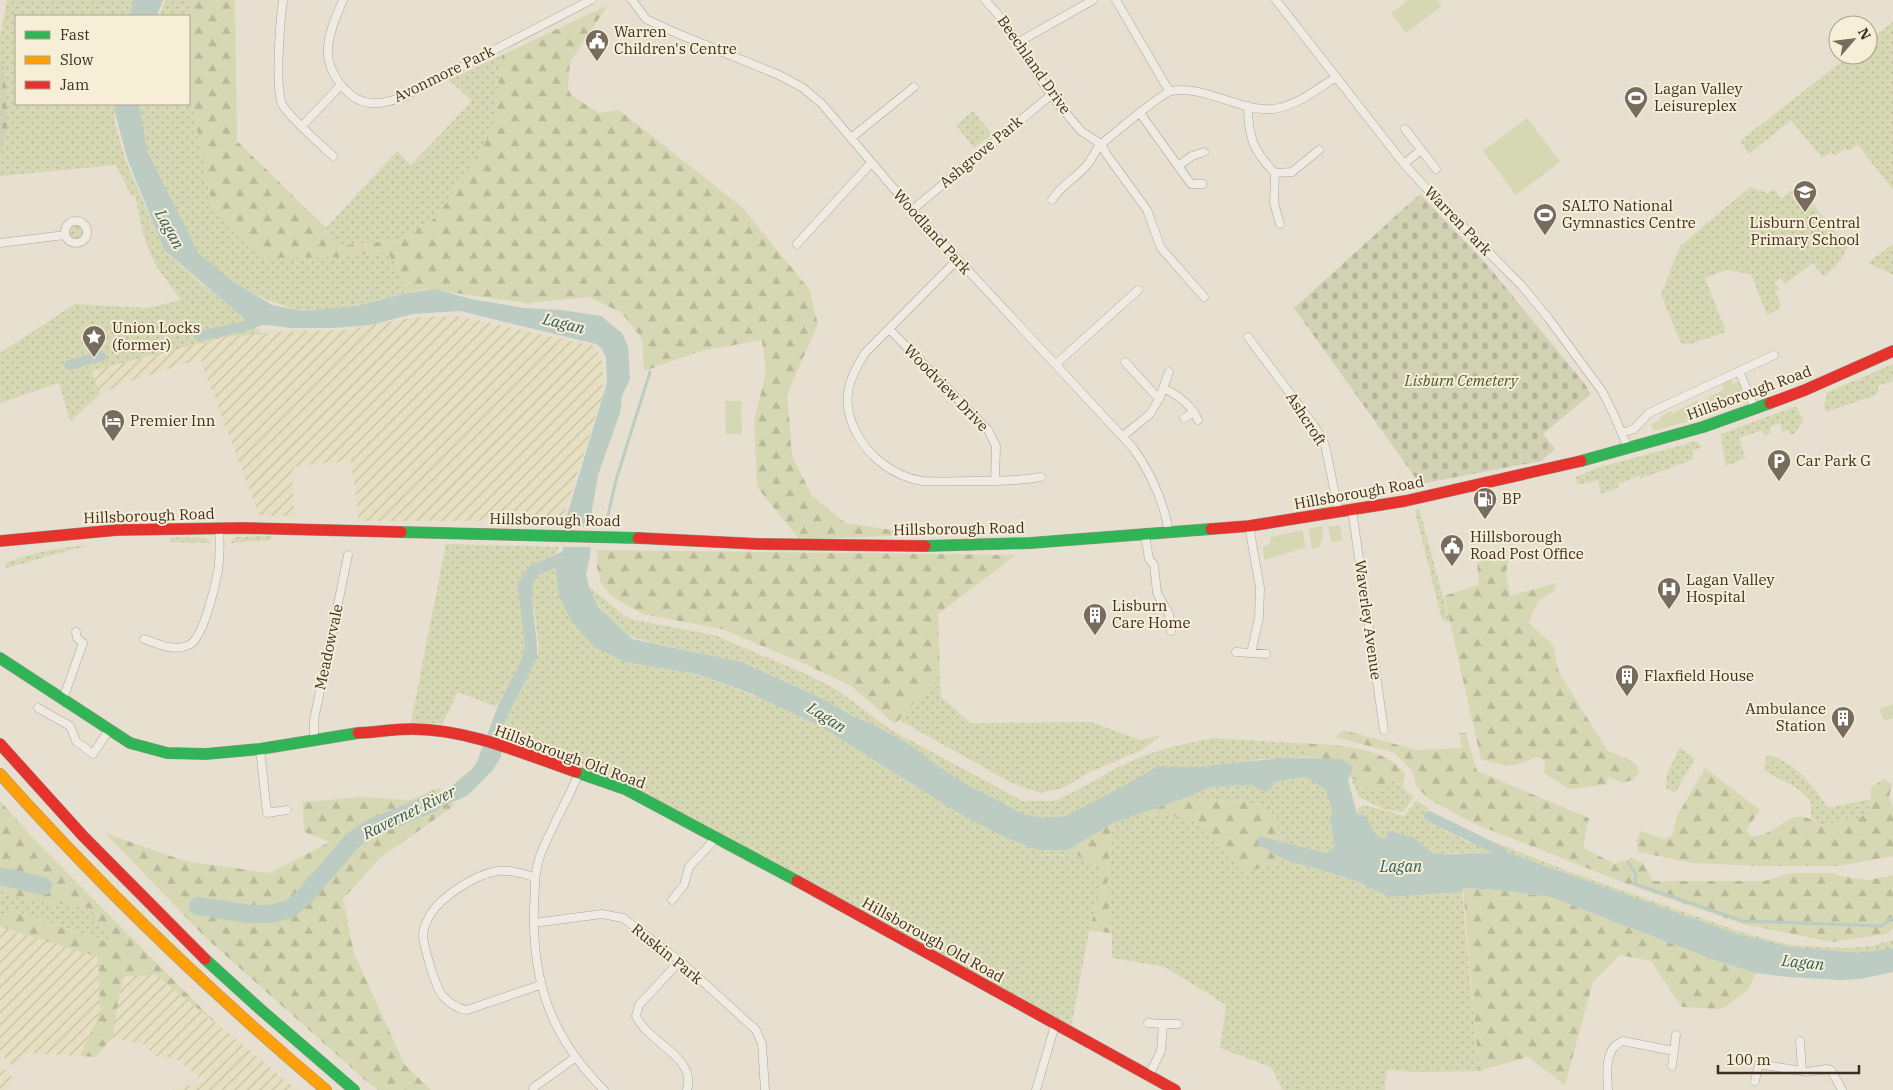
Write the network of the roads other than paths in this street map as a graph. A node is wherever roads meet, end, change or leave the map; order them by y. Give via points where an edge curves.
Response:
1 (283, 0) edge
2 (343, 0) edge
3 (591, 0) edge
4 (632, 0) edge
5 (985, 0) edge
6 (1093, 0) edge
7 (1116, 0) edge
8 (1276, 0) edge
9 (1017, 43) junction
10 (1336, 77) junction
11 (341, 85) junction
12 (914, 87) dead end
13 (1169, 92) junction
14 (1051, 94) junction
15 (1248, 106) junction
16 (1140, 114) junction
17 (302, 126) junction
18 (1405, 129) dead end
19 (851, 138) junction
20 (1101, 144) junction
21 (1319, 150) dead end
22 (1421, 150) junction
23 (1204, 152) dead end
24 (333, 156) dead end
25 (871, 163) junction
26 (1404, 164) junction
27 (1178, 166) junction
28 (1436, 169) dead end
29 (1275, 172) junction
30 (1203, 184) dead end
31 (1052, 200) dead end
32 (912, 210) junction
33 (1280, 224) dead end
34 (65, 235) dead end
35 (0, 243) edge
36 (797, 244) dead end
37 (957, 260) junction
38 (1138, 290) dead end
39 (1204, 297) dead end
40 (889, 329) junction
41 (1248, 337) dead end
42 (1893, 351) edge
43 (1774, 355) dead end
44 (1125, 362) dead end
45 (1056, 364) junction
46 (1739, 371) junction
47 (1169, 372) dead end
48 (1163, 388) junction
49 (1159, 399) junction
50 (1755, 409) junction
51 (1194, 412) junction
52 (1184, 418) dead end
53 (1198, 420) dead end
54 (1622, 433) junction
55 (1123, 436) junction
56 (1628, 448) junction
57 (1041, 477) dead end
58 (995, 481) junction
59 (1352, 510) junction
60 (1339, 513) junction
61 (1249, 526) junction
62 (219, 528) junction
63 (1169, 533) junction
64 (1145, 535) junction
65 (0, 541) edge
66 (348, 556) dead end
67 (1171, 631) dead end
68 (76, 632) dead end
69 (144, 639) dead end
70 (1236, 652) dead end
71 (1251, 653) junction
72 (1266, 654) dead end
73 (0, 658) edge
74 (63, 699) junction
75 (38, 708) dead end
76 (109, 730) junction
77 (1384, 730) dead end
78 (314, 739) junction
79 (0, 744) edge
80 (260, 749) junction
81 (579, 773) junction
82 (0, 774) edge
83 (287, 810) dead end
84 (716, 838) junction
85 (535, 877) junction
86 (672, 900) dead end
87 (534, 923) junction
88 (680, 962) junction
89 (540, 985) junction
90 (1148, 1023) dead end
91 (1163, 1024) junction
92 (1178, 1024) dead end
93 (1055, 1025) junction
94 (1676, 1035) dead end
95 (1800, 1042) dead end
96 (1674, 1051) junction
97 (576, 1057) junction
98 (1672, 1066) dead end
99 (1802, 1071) junction
100 (1148, 1075) junction
101 (1755, 1081) dead end
102 (533, 1088) dead end
103 (326, 1090) edge
104 (354, 1090) edge
105 (604, 1090) edge
106 (687, 1090) edge
107 (765, 1090) edge
108 (1036, 1090) edge
109 (1175, 1090) edge
110 (1608, 1090) edge
111 (1842, 1090) edge

1 - 17 street via 280,37 282,102
2 - 11 street, Avonmore Park via 328,47 333,75
3 - 11 street, Avonmore Park via 395,100 370,103 350,94
4 - 19 street, Woodland Park via 646,18 779,74 803,88 822,104
5 - 9 street, Beechland Drive
6 - 9 street
7 - 13 street
8 - 10 street, Warren Park
9 - 14 street, Beechland Drive
10 - 15 street via 1279,108
10 - 26 street, Warren Park
11 - 17 street
12 - 19 street
13 - 15 street via 1187,90
13 - 16 street
14 - 20 street, Beechland Drive via 1082,131
14 - 32 street, Ashgrove Park
15 - 29 street via 1248,126 1256,152
16 - 20 street
16 - 27 street
17 - 24 street
18 - 22 street
19 - 25 street, Woodland Park
20 - 31 street via 1088,164 1058,190
20 - 39 street, Beechland Drive via 1147,210 1161,248
21 - 29 street via 1292,172
22 - 26 street
22 - 28 street
23 - 27 street
25 - 32 street, Woodland Park
25 - 36 street
26 - 54 street, Warren Park via 1550,319 1602,392
27 - 30 street via 1190,184
29 - 33 street via 1274,203
32 - 37 street, Woodland Park
34 - 35 street
37 - 40 street
37 - 45 street, Woodland Park
38 - 45 street
40 - 58 street, Woodview Drive via 988,430 996,446
40 - 58 street via 865,353 849,385 848,415 872,456 886,467 923,481
41 - 60 street, Ashcroft via 1325,445
42 - 50 main road, Hillsborough Road
43 - 46 street
44 - 49 street
45 - 55 street, Woodland Park
46 - 50 street
46 - 54 street via 1650,413 1634,429
47 - 48 street
48 - 49 street
48 - 51 street via 1175,393
49 - 55 street via 1150,414
50 - 56 main road, Hillsborough Road
51 - 52 street
51 - 53 street
54 - 56 street, Warren Park
55 - 63 street, Woodland Park via 1149,472
56 - 59 main road, Hillsborough Road via 1542,472
57 - 58 street
59 - 60 main road, Hillsborough Road
59 - 77 street, Waverley Avenue
60 - 61 main road, Hillsborough Road
61 - 63 main road, Hillsborough Road
61 - 71 street via 1260,588 1259,618
62 - 64 main road, Hillsborough Road via 921,546
62 - 65 main road, Hillsborough Road via 117,530
62 - 69 street via 218,571 201,630 191,645 175,649
63 - 64 main road, Hillsborough Road
64 - 67 street via 1158,594 1169,614
66 - 78 street, Meadowvale via 314,720
68 - 74 street via 77,638 86,641
70 - 71 street
71 - 72 street
73 - 74 main road, Hillsborough Old Road
74 - 76 main road, Hillsborough Old Road
75 - 76 street via 70,726 76,741 92,754
76 - 80 main road, Hillsborough Old Road via 130,743 167,753 206,754
78 - 80 main road, Hillsborough Old Road
78 - 81 main road, Hillsborough Old Road via 381,731 437,731 474,738
79 - 104 main road via 112,868 257,1007
80 - 83 street via 268,813
81 - 84 main road, Hillsborough Old Road via 625,790
81 - 85 street via 541,855
82 - 103 main road via 133,916 260,1034
84 - 86 street via 689,868 684,886
84 - 93 main road, Hillsborough Old Road
85 - 87 street
85 - 89 street via 497,871 457,889 433,909 423,936 441,994 459,1009 467,1010
87 - 88 street, Ruskin Park via 602,914 623,918
87 - 89 street via 534,955
88 - 106 street via 640,1005 636,1016 641,1026 686,1067
88 - 107 street, Ruskin Park via 756,1030 762,1044
89 - 97 street via 556,1026
90 - 91 street
91 - 92 street
91 - 100 street via 1162,1051
93 - 100 main road, Hillsborough Old Road
93 - 108 street
94 - 96 street
95 - 99 street
96 - 98 street
96 - 110 street via 1623,1041 1618,1043 1610,1054
97 - 102 street
97 - 105 street
99 - 101 street via 1759,1064
99 - 111 street via 1830,1070
100 - 109 main road, Hillsborough Old Road

